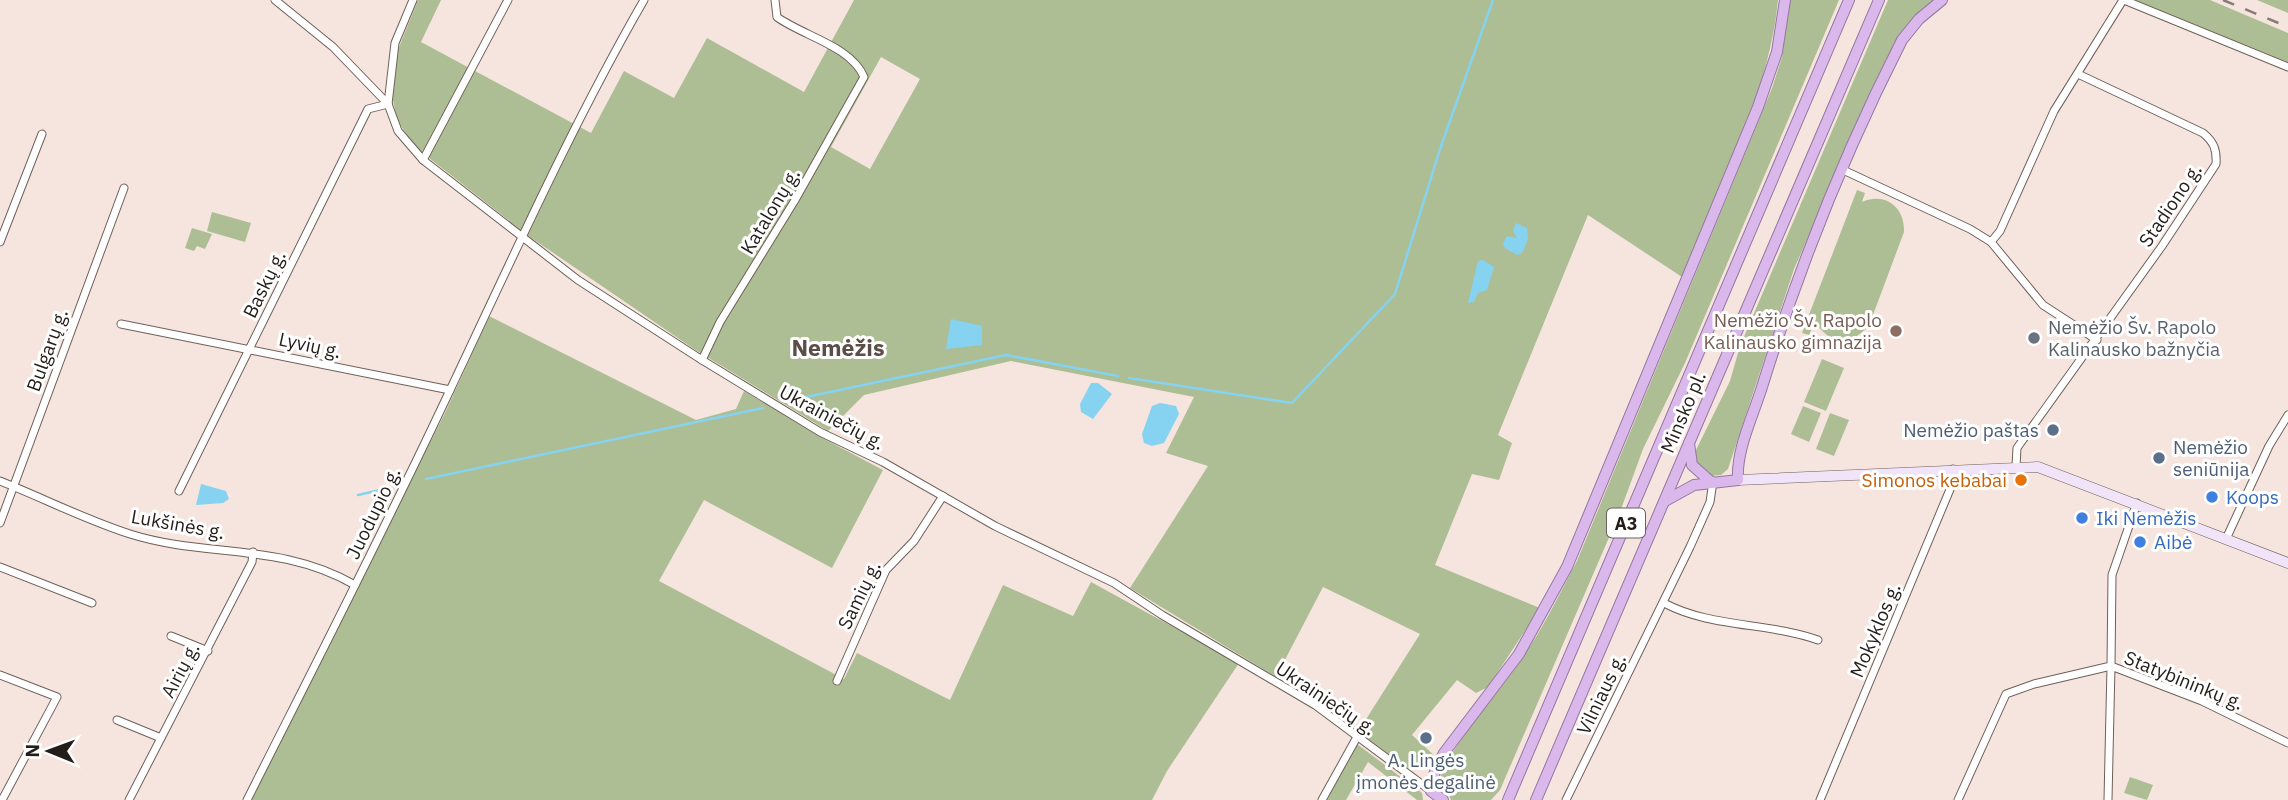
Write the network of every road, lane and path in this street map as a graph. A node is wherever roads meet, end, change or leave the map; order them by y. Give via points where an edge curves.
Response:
1 (275, 0) edge
2 (413, 0) edge
3 (508, 0) edge
4 (644, 0) edge
5 (775, 0) edge
6 (1785, 0) edge
7 (1849, 0) edge
8 (1879, 0) edge
9 (1942, 0) edge
10 (2124, 0) edge
11 (2288, 67) edge
12 (2078, 74) junction
13 (388, 104) junction
14 (42, 134) dead end
15 (423, 160) junction
16 (1842, 169) junction
17 (124, 188) dead end
18 (522, 237) junction
19 (0, 242) edge
20 (1991, 242) junction
21 (121, 324) dead end
22 (2097, 340) junction
23 (250, 348) junction
24 (702, 360) junction
25 (450, 390) junction
26 (2288, 415) edge
27 (1689, 443) junction
28 (2016, 466) junction
29 (1953, 470) junction
30 (1738, 480) junction
31 (0, 481) edge
32 (1711, 481) junction
33 (14, 486) junction
34 (179, 491) dead end
35 (943, 496) junction
36 (1663, 503) junction
37 (2137, 503) junction
38 (0, 523) edge
39 (2226, 539) junction
40 (253, 552) junction
41 (2288, 563) edge
42 (0, 567) edge
43 (355, 585) junction
44 (92, 603) dead end
45 (1664, 603) junction
46 (171, 636) dead end
47 (1818, 640) dead end
48 (208, 651) junction
49 (2111, 666) junction
50 (0, 675) edge
51 (837, 681) dead end
52 (117, 720) dead end
53 (1357, 737) junction
54 (161, 738) junction
55 (2288, 743) edge
56 (1431, 791) junction
57 (1510, 795) edge
58 (2, 800) edge
59 (129, 800) edge
60 (247, 800) edge
61 (1322, 800) edge
62 (1443, 800) edge
63 (1499, 800) edge
64 (1536, 800) edge
65 (1566, 800) edge
66 (1820, 800) edge
67 (1958, 800) edge
68 (2108, 800) edge

1 - 13 street, Ukrainiečių g. via 333,47
2 - 13 street via 395,43
3 - 15 street
4 - 18 street, Juodupio g. via 611,56
5 - 24 street, Katalonų g. via 777,17 846,55 864,77
6 - 56 highway via 1777,52 1759,107 1567,567 1518,654 1438,762
7 - 57 highway, Minsko pl. / A3
8 - 27 highway, Minsko pl. / A3
9 - 16 highway via 1902,40
10 - 11 street
10 - 12 street
12 - 20 street via 2054,111
12 - 22 street, Stadiono g. via 2203,133 2213,141 2217,153 2216,164
13 - 15 street, Ukrainiečių g. via 403,137
13 - 23 street, Baskų g. via 368,109
14 - 19 street
15 - 18 street, Ukrainiečių g.
16 - 20 street
16 - 30 highway via 1788,303
17 - 33 street, Bulgarų g.
18 - 24 street, Ukrainiečių g. via 578,280
18 - 25 street, Juodupio g.
20 - 22 street via 2043,305
21 - 23 street, Lyvių g.
22 - 28 street via 2017,448
23 - 25 street, Lyvių g.
23 - 34 street, Baskų g.
24 - 35 street, Ukrainiečių g. via 820,432
25 - 43 street, Juodupio g.
26 - 39 street
27 - 32 highway via 1692,465
27 - 36 highway, Minsko pl. / A3
28 - 29 main road
28 - 37 main road via 2048,469
29 - 30 main road
29 - 66 street, Mokyklos g. via 1951,487
30 - 32 highway
31 - 33 street, Lukšinės g.
32 - 36 highway via 1684,489
32 - 45 street, Vilniaus g. via 1710,502
33 - 38 street, Bulgarų g.
33 - 40 street, Lukšinės g. via 131,534
35 - 51 street, Samių g. via 914,541 886,570
35 - 53 street, Ukrainiečių g. via 1114,583 1315,705
36 - 64 highway, Minsko pl. / A3
37 - 39 main road
37 - 49 street via 2112,575
39 - 41 main road
40 - 43 street, Lukšinės g. via 318,566
40 - 48 street, Airių g.
42 - 44 street
43 - 60 street, Juodupio g.
45 - 47 street via 1694,616 1779,627
45 - 65 street, Vilniaus g.
46 - 48 street
48 - 54 street, Airių g.
49 - 55 street, Statybininkų g. via 2202,701
49 - 67 street via 2006,694
49 - 68 street, Statybininkų g.
50 - 58 street via 57,697
52 - 54 street
53 - 56 street, Ukrainiečių g.
53 - 61 street
54 - 59 street, Airių g.
56 - 62 highway
57 - 63 highway

